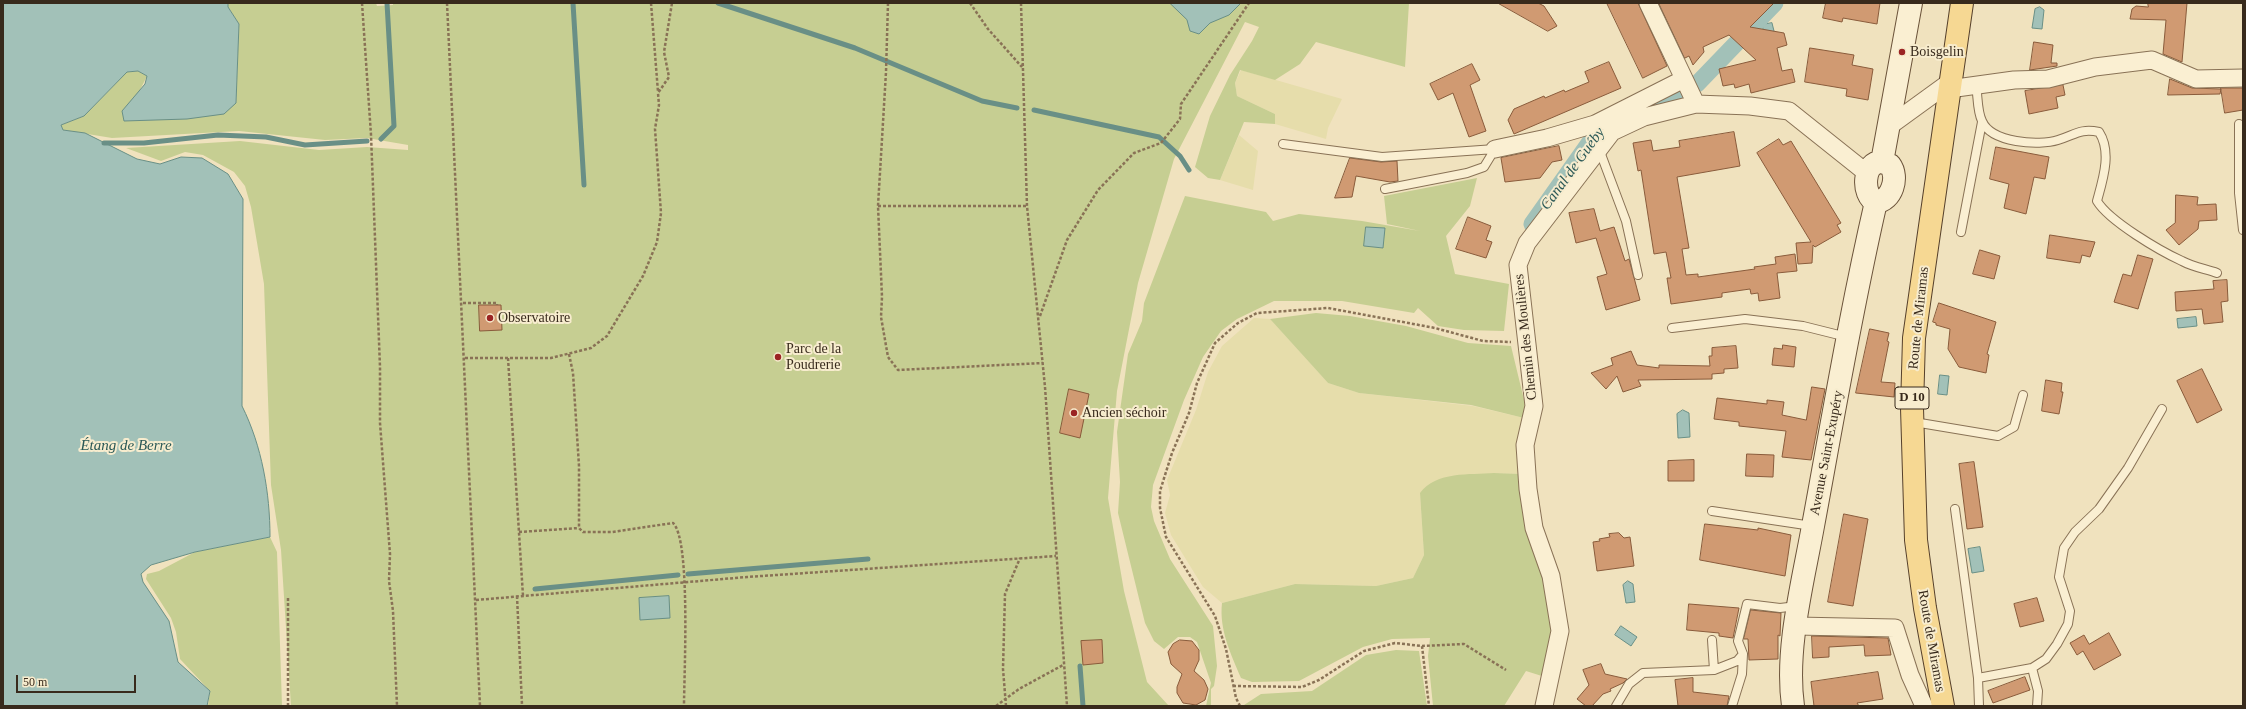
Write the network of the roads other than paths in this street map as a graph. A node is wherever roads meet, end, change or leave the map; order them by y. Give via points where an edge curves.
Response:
1 (1648, 3) edge
2 (1911, 3) edge
3 (1962, 3) edge
4 (2243, 78) edge
5 (1684, 79) junction
6 (1976, 85) junction
7 (1949, 86) junction
8 (1696, 104) junction
9 (1982, 122) junction
10 (2239, 124) dead end
11 (1888, 127) junction
12 (1283, 144) dead end
13 (1599, 148) junction
14 (1495, 149) junction
15 (1875, 168) junction
16 (1385, 188) dead end
17 (2243, 230) edge
18 (1961, 232) dead end
19 (2217, 273) dead end
20 (1638, 275) dead end
21 (1672, 328) dead end
22 (1848, 337) junction
23 (2023, 395) dead end
24 (2162, 409) dead end
25 (1912, 422) junction
26 (1955, 509) dead end
27 (1712, 511) dead end
28 (1813, 526) junction
29 (1797, 616) junction
30 (1712, 640) dead end
31 (1743, 654) junction
32 (2032, 668) junction
33 (1714, 670) junction
34 (1978, 678) junction
35 (1544, 706) edge
36 (1616, 706) edge
37 (1732, 706) edge
38 (1793, 706) edge
39 (1924, 706) edge
40 (1943, 706) edge
41 (1979, 706) edge
42 (2037, 706) edge

1 - 5 street
2 - 11 street
3 - 7 main road, Route de Miramas / D 10
4 - 6 street via 2196,79 2152,60 2095,67 2048,79
5 - 8 street
5 - 14 street via 1595,124
6 - 7 street
6 - 9 lane
7 - 11 street
7 - 25 main road, Route de Miramas / D 10 via 1914,338
8 - 13 street, Chemin des Moulières via 1644,116 1612,132
8 - 15 street, Chemin des Moulières via 1750,106 1789,111
9 - 18 lane
9 - 19 lane via 1993,134 2016,141 2039,143 2059,140 2073,132 2088,129 2099,132 2105,142 2104,173 2097,201 2103,211 2151,244 2183,262
10 - 17 lane via 2239,193
11 - 15 street
12 - 14 lane via 1382,157
13 - 20 lane via 1626,221
13 - 35 street, Chemin des Moulières via 1527,243 1518,265 1534,406 1525,444 1528,489 1534,528 1551,576 1560,631
14 - 16 lane via 1484,167 1467,173
15 - 22 street, Avenue Saint-Exupéry via 1890,165 1894,175 1890,194 1885,200 1876,202
21 - 22 lane via 1745,319 1804,326
22 - 28 street, Avenue Saint-Exupéry
23 - 25 lane via 2014,427 1998,436
24 - 32 lane via 2124,474 2099,509 2075,532 2064,548 2059,577 2070,611 2068,624 2046,659
25 - 40 main road, Route de Miramas / D 10 via 1916,540 1924,608
26 - 34 lane
27 - 28 lane
28 - 29 street, Avenue Saint-Exupéry
29 - 31 lane via 1780,608 1747,604 1738,641
29 - 38 street, Avenue Saint-Exupéry via 1792,669
29 - 39 street via 1894,628
30 - 33 lane
31 - 33 lane via 1738,661
31 - 37 lane via 1742,674
32 - 34 lane
32 - 42 lane via 2038,691
33 - 36 lane via 1643,673 1629,684
34 - 41 lane

